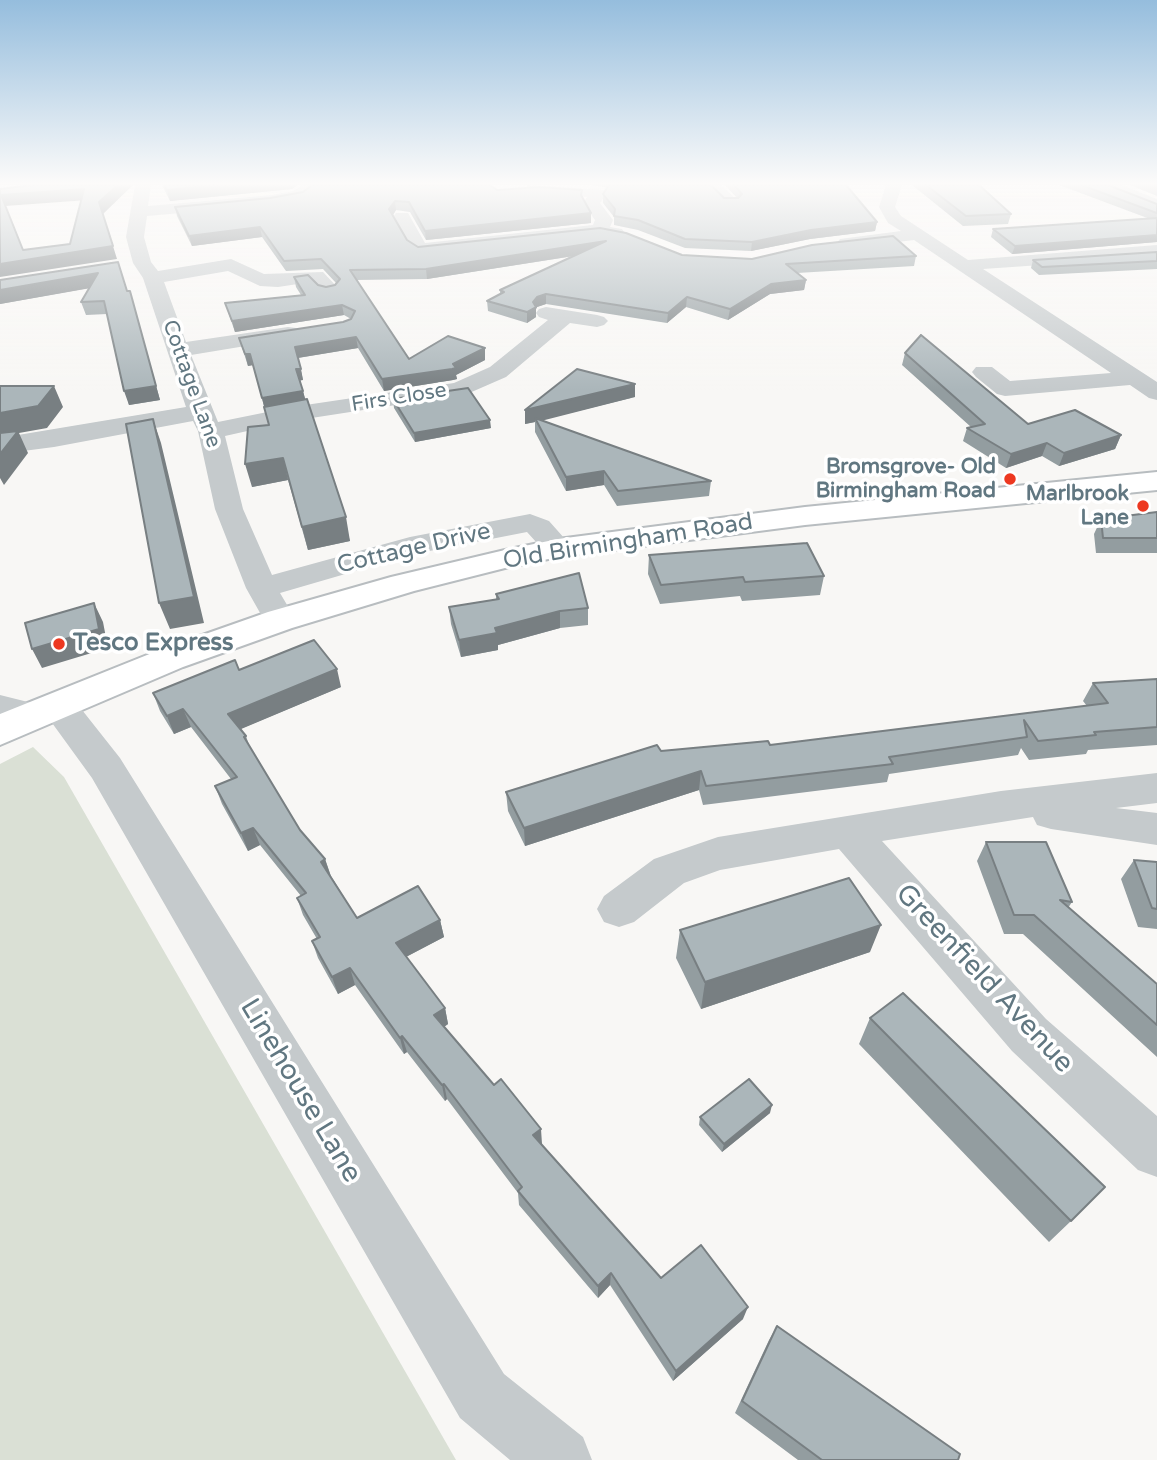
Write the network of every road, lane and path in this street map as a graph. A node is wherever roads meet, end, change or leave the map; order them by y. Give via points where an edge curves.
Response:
1 (141, 253) edge
2 (944, 253) edge
3 (1124, 253) edge
4 (964, 266) junction
5 (117, 267) edge
6 (148, 270) junction
7 (329, 289) edge
8 (597, 321) dead end
9 (303, 330) edge
10 (178, 350) junction
11 (984, 372) dead end
12 (1135, 379) junction
13 (1157, 393) edge
14 (206, 421) junction
15 (0, 446) edge
16 (1157, 481) edge
17 (558, 548) junction
18 (261, 588) junction
19 (280, 620) junction
20 (22, 714) edge
21 (1157, 788) edge
22 (1001, 806) junction
23 (1157, 829) edge
24 (848, 831) junction
25 (620, 909) dead end
26 (1157, 1151) edge
27 (560, 1460) edge

1 - 6 street, Cottage Lane
2 - 4 street
3 - 4 street
4 - 12 street
5 - 6 street
6 - 7 street via 231,265 260,280 316,276
6 - 10 street, Cottage Lane
8 - 14 street, Firs Close via 555,315 498,372 459,389 292,414
9 - 10 street
10 - 14 street, Cottage Lane
11 - 12 street via 1005,389
12 - 13 street
14 - 15 street, Firs Close
14 - 18 street, Cottage Lane via 229,509
16 - 17 main road, Old Birmingham Road via 805,516
17 - 18 street, Cottage Drive via 530,523 410,546
17 - 19 main road, Old Birmingham Road via 402,584
18 - 19 street, Cottage Lane
19 - 20 main road, Old Birmingham Road
20 - 27 street, Linehouse Lane via 113,779 482,1396
21 - 22 street
22 - 23 street
22 - 24 street
24 - 25 street via 718,854 669,871
24 - 26 street, Greenfield Avenue via 1029,1035

